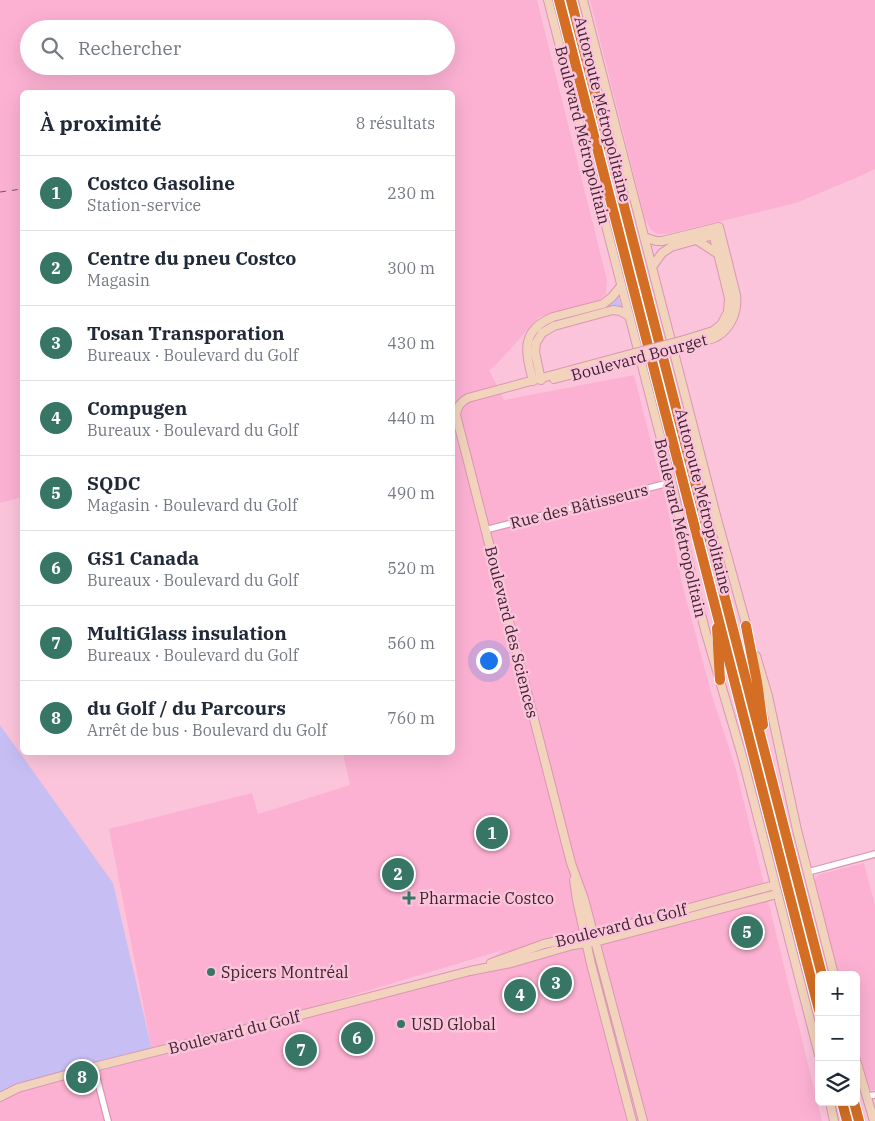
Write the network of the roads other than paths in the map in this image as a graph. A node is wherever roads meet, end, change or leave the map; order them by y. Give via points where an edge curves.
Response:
1 (548, 0) edge
2 (559, 0) edge
3 (571, 0) edge
4 (583, 0) edge
5 (716, 231) junction
6 (644, 237) junction
7 (695, 239) junction
8 (718, 254) junction
9 (652, 267) junction
10 (621, 286) junction
11 (629, 316) junction
12 (685, 343) junction
13 (541, 379) junction
14 (532, 381) junction
15 (461, 402) joint
16 (672, 482) junction
17 (485, 530) junction
18 (715, 604) junction
19 (746, 626) junction
20 (720, 680) junction
21 (770, 773) junction
22 (875, 854) edge
23 (808, 872) junction
24 (775, 885) junction
25 (777, 894) junction
26 (589, 934) junction
27 (595, 942) junction
28 (587, 943) junction
29 (470, 971) junction
30 (821, 971) edge
31 (833, 971) edge
32 (815, 994) edge
33 (815, 1040) edge
34 (856, 1061) edge
35 (94, 1067) junction
36 (871, 1096) edge
37 (0, 1097) edge
38 (831, 1106) edge
39 (843, 1106) edge
40 (855, 1106) edge
41 (108, 1121) edge
42 (632, 1121) edge
43 (643, 1121) edge
44 (834, 1121) edge
45 (847, 1121) edge
46 (859, 1121) edge
47 (874, 1121) edge

1 - 10 main road, Boulevard Métropolitain
2 - 18 highway, Autoroute Métropolitaine
3 - 21 highway, Autoroute Métropolitaine
4 - 6 main road, Boulevard Métropolitain
5 - 6 main road via 662,241
5 - 7 main road
5 - 8 main road, Boulevard Bourget
5 - 12 main road, Boulevard Bourget via 736,295 735,312 728,326 714,338
6 - 9 main road, Boulevard Métropolitain
7 - 8 main road
7 - 9 main road via 666,249
8 - 12 main road, Boulevard Bourget via 729,302 726,316 713,331
9 - 19 main road, Boulevard Métropolitain
10 - 11 main road, Boulevard Métropolitain
10 - 14 main road via 603,304 553,317 536,328 526,349
11 - 13 main road via 612,310 548,328 539,336 535,348
11 - 16 main road, Boulevard Métropolitain
12 - 13 main road, Boulevard Bourget, bridge
13 - 14 main road, Boulevard Bourget
14 - 15 main road, Boulevard Bourget
15 - 17 main road, Boulevard des Sciences via 456,417
16 - 17 street, Rue des Bâtisseurs
16 - 20 main road, Boulevard Métropolitain via 690,569
17 - 26 main road, Boulevard des Sciences via 571,863 584,899
18 - 20 highway
18 - 32 highway, Autoroute Métropolitaine
19 - 21 highway
19 - 23 main road, Boulevard Métropolitain via 766,688
20 - 24 main road, Boulevard Métropolitain
21 - 30 highway, Autoroute Métropolitaine
22 - 23 street
23 - 31 main road, Boulevard Métropolitain
24 - 25 main road, Boulevard Métropolitain
24 - 26 main road, Boulevard du Golf
25 - 27 main road, Boulevard du Golf
25 - 33 main road, Boulevard Métropolitain
26 - 27 main road, Boulevard des Sciences
26 - 28 main road, Boulevard des Sciences
26 - 29 main road, Boulevard du Golf via 544,944
27 - 28 main road, Boulevard du Golf
27 - 43 main road, Boulevard des Sciences
28 - 29 main road, Boulevard du Golf
28 - 42 main road, Boulevard des Sciences
29 - 35 main road, Boulevard du Golf
34 - 36 main road
35 - 37 main road, Boulevard du Golf via 18,1088
35 - 41 street
36 - 47 main road
38 - 44 main road
39 - 45 highway
40 - 46 highway

